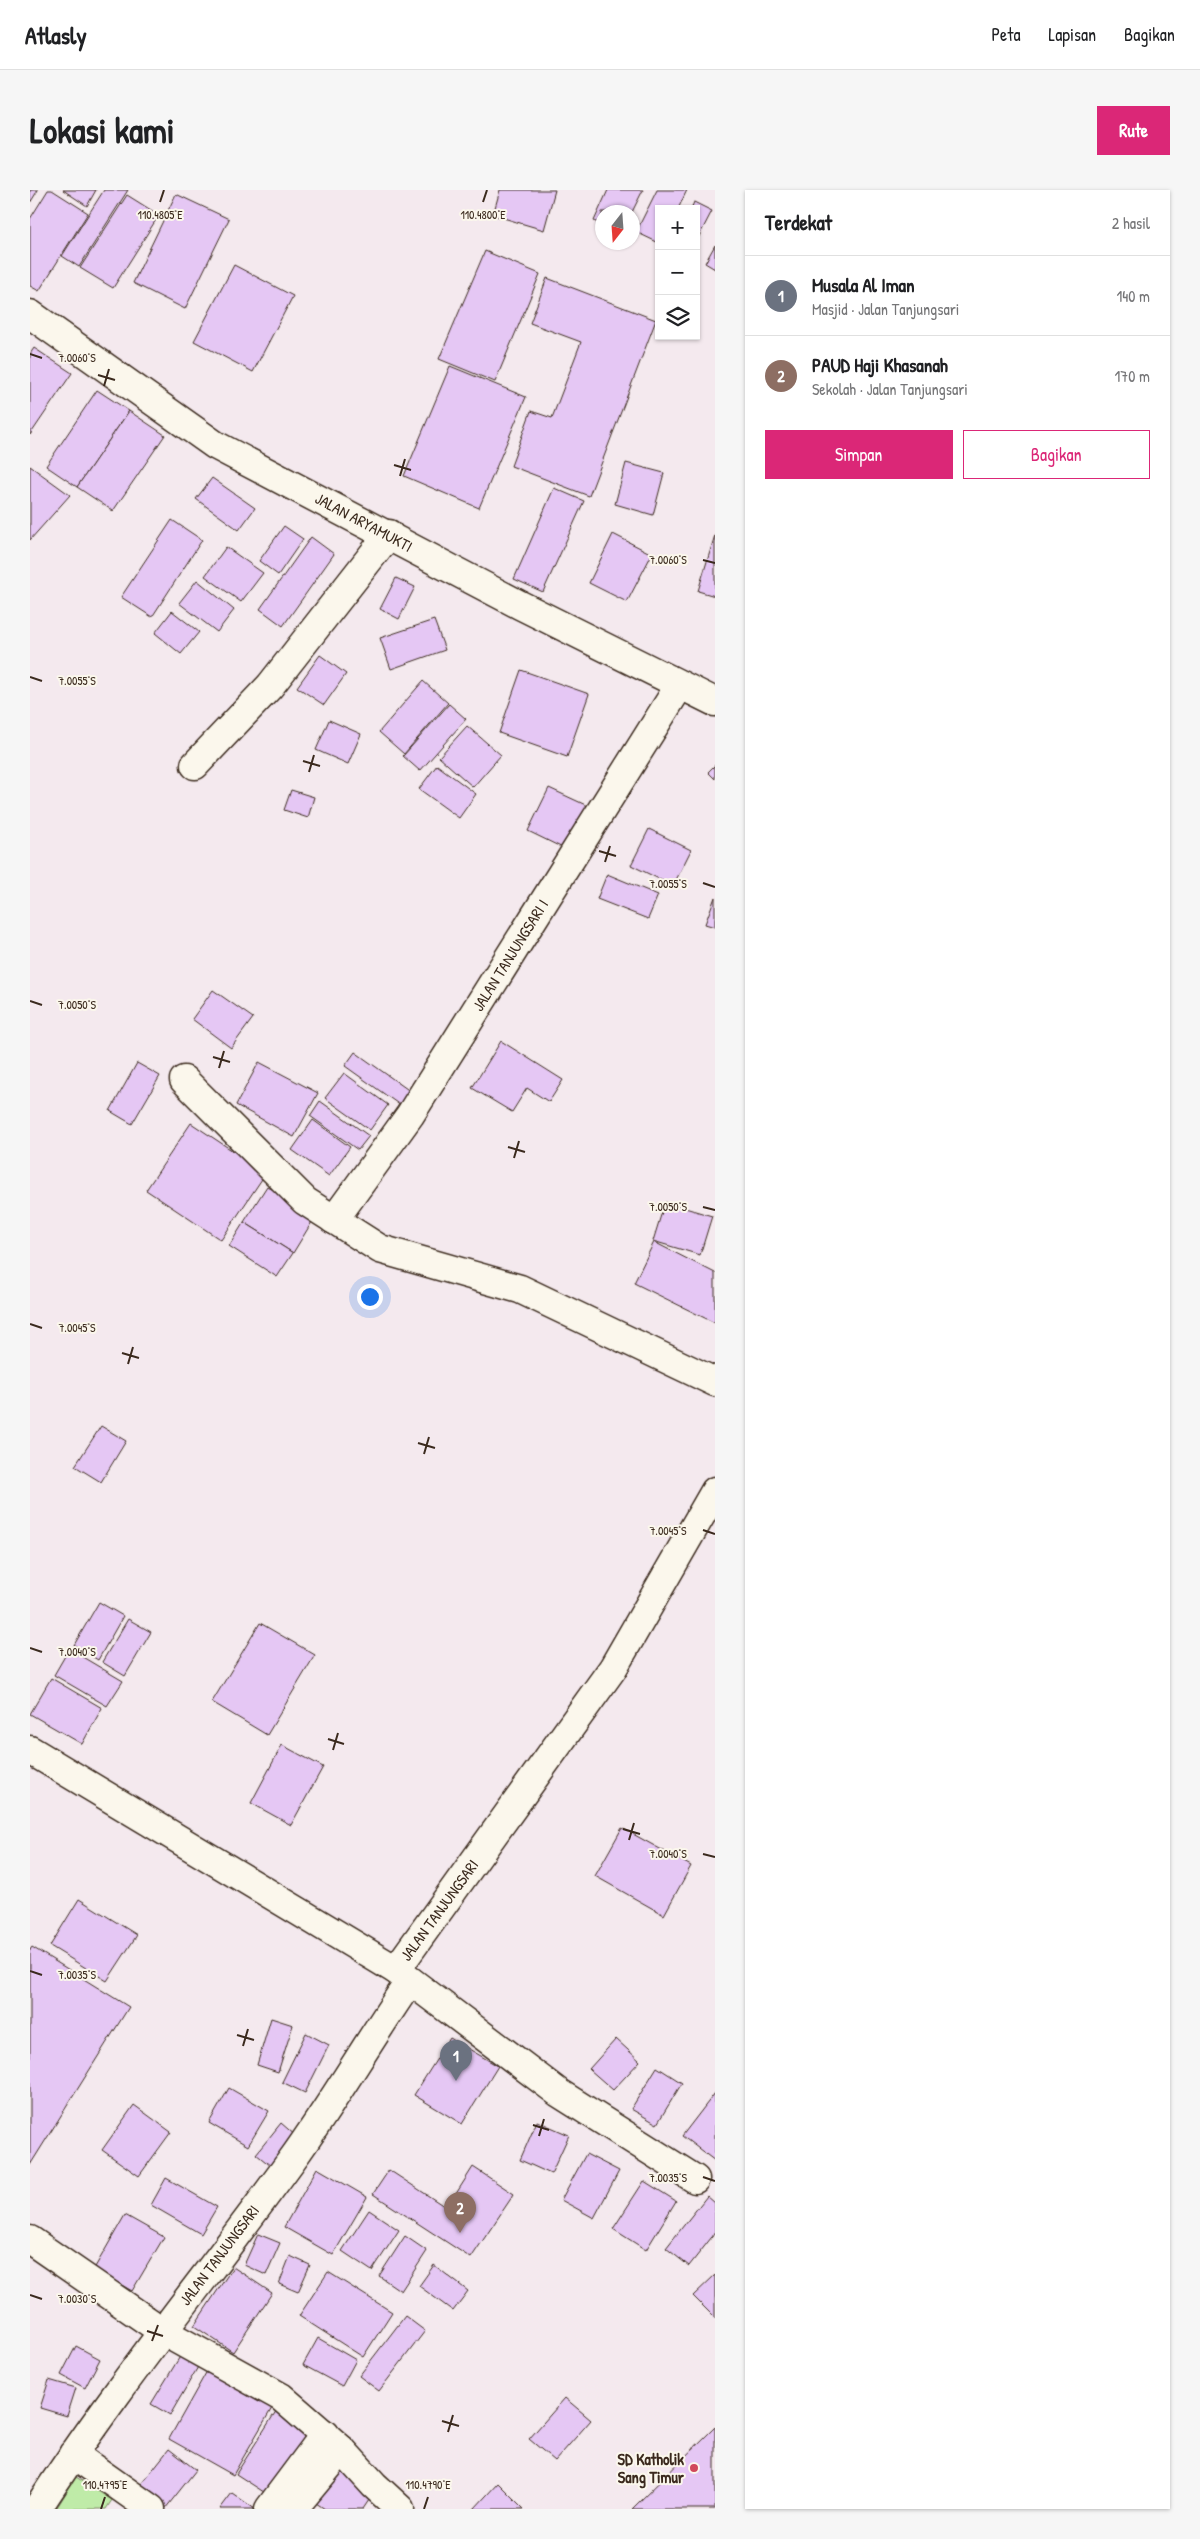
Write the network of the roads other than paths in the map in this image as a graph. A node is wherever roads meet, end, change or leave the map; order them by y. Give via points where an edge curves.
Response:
1 (30, 314) edge
2 (389, 534) junction
3 (680, 684) junction
4 (715, 702) edge
5 (195, 765) dead end
6 (184, 1080) dead end
7 (334, 1220) junction
8 (715, 1382) edge
9 (715, 1491) edge
10 (30, 1750) edge
11 (403, 1975) junction
12 (695, 2178) dead end
13 (30, 2240) edge
14 (162, 2331) junction
15 (333, 2442) junction
16 (73, 2454) junction
17 (37, 2509) edge
18 (151, 2509) edge
19 (269, 2509) edge
20 (293, 2509) edge
21 (400, 2509) edge

1 - 2 street, JALAN ARYAMUKTI via 215,445
2 - 3 street, JALAN ARYAMUKTI via 520,605
2 - 5 street via 270,686
3 - 4 street, JALAN ARYAMUKTI
3 - 7 street, JALAN TANJUNGSARI I via 410,1115
6 - 7 street via 304,1201
7 - 8 street via 380,1249 520,1289
9 - 11 street, JALAN TANJUNGSARI via 613,1668
10 - 11 street, JALAN TANJUNGSARI
11 - 12 street via 559,2093
11 - 14 street, JALAN TANJUNGSARI via 292,2160
13 - 14 street
14 - 15 street via 281,2397
14 - 16 street, JALAN TANJUNGSARI
15 - 19 street
15 - 20 street
15 - 21 street
16 - 17 street, JALAN TANJUNGSARI
16 - 18 street

